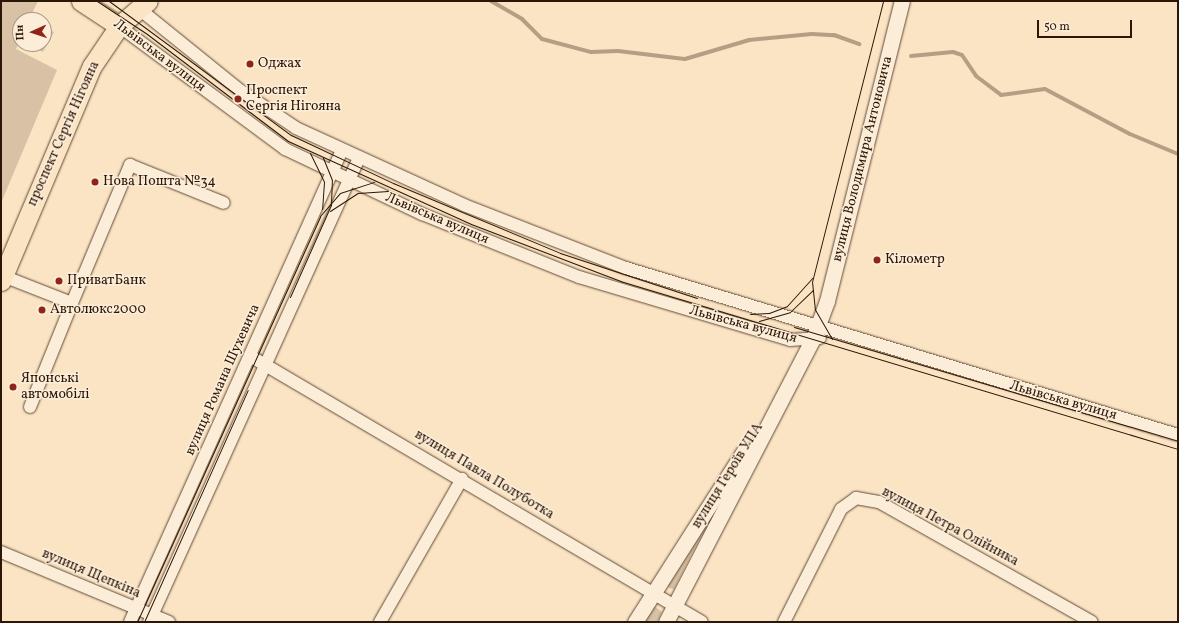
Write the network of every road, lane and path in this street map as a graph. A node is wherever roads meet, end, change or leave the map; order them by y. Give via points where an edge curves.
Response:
1 (81, 1) edge
2 (902, 1) edge
3 (138, 3) edge
4 (119, 26) junction
5 (342, 150) junction
6 (359, 158) junction
7 (332, 172) junction
8 (349, 180) junction
9 (224, 203) dead end
10 (2, 278) edge
11 (72, 303) junction
12 (814, 330) junction
13 (250, 356) junction
14 (265, 364) junction
15 (30, 407) dead end
16 (1178, 434) edge
17 (462, 479) junction
18 (1, 552) edge
19 (653, 593) junction
20 (673, 606) junction
21 (136, 609) junction
22 (151, 619) edge
23 (130, 622) edge
24 (169, 622) edge
25 (380, 622) edge
26 (635, 622) edge
27 (666, 622) edge
28 (702, 622) edge
29 (784, 622) edge
30 (1092, 622) edge

1 - 4 main road, Львівська вулиця
2 - 12 street, вулиця Володимира Антоновича via 833,278
3 - 4 main road, проспект Сергія Нігояна
3 - 5 street, Львівська вулиця via 257,103 296,128
4 - 7 street, Львівська вулиця via 256,129
4 - 10 main road, проспект Сергія Нігояна via 92,66
5 - 6 street, Львівська вулиця
5 - 7 street, вулиця Романа Шухевича
6 - 8 street
6 - 12 street, Львівська вулиця via 590,256
7 - 8 street, Львівська вулиця
7 - 13 street, вулиця Романа Шухевича
8 - 12 street, Львівська вулиця via 579,277 776,336
8 - 14 street
9 - 11 street via 130,165
10 - 11 street
11 - 15 street
12 - 16 street, Львівська вулиця via 834,333
12 - 19 street, вулиця Героїв УПА via 754,436
12 - 20 street, вулиця Героїв УПА
13 - 14 street, вулиця Павла Полуботка
13 - 21 street, вулиця Романа Шухевича
14 - 17 street, вулиця Павла Полуботка
14 - 22 street
17 - 19 street, вулиця Павла Полуботка
17 - 25 street
18 - 21 street, вулиця Щепкіна
19 - 20 street, вулиця Павла Полуботка
19 - 26 street, вулиця Героїв УПА
20 - 27 street, вулиця Героїв УПА
20 - 28 street, вулиця Павла Полуботка
21 - 22 street, вулиця Щепкіна
21 - 23 street, вулиця Романа Шухевича
22 - 24 street, вулиця Щепкіна
29 - 30 street, вулиця Петра Олійника via 841,509 856,498 879,502

